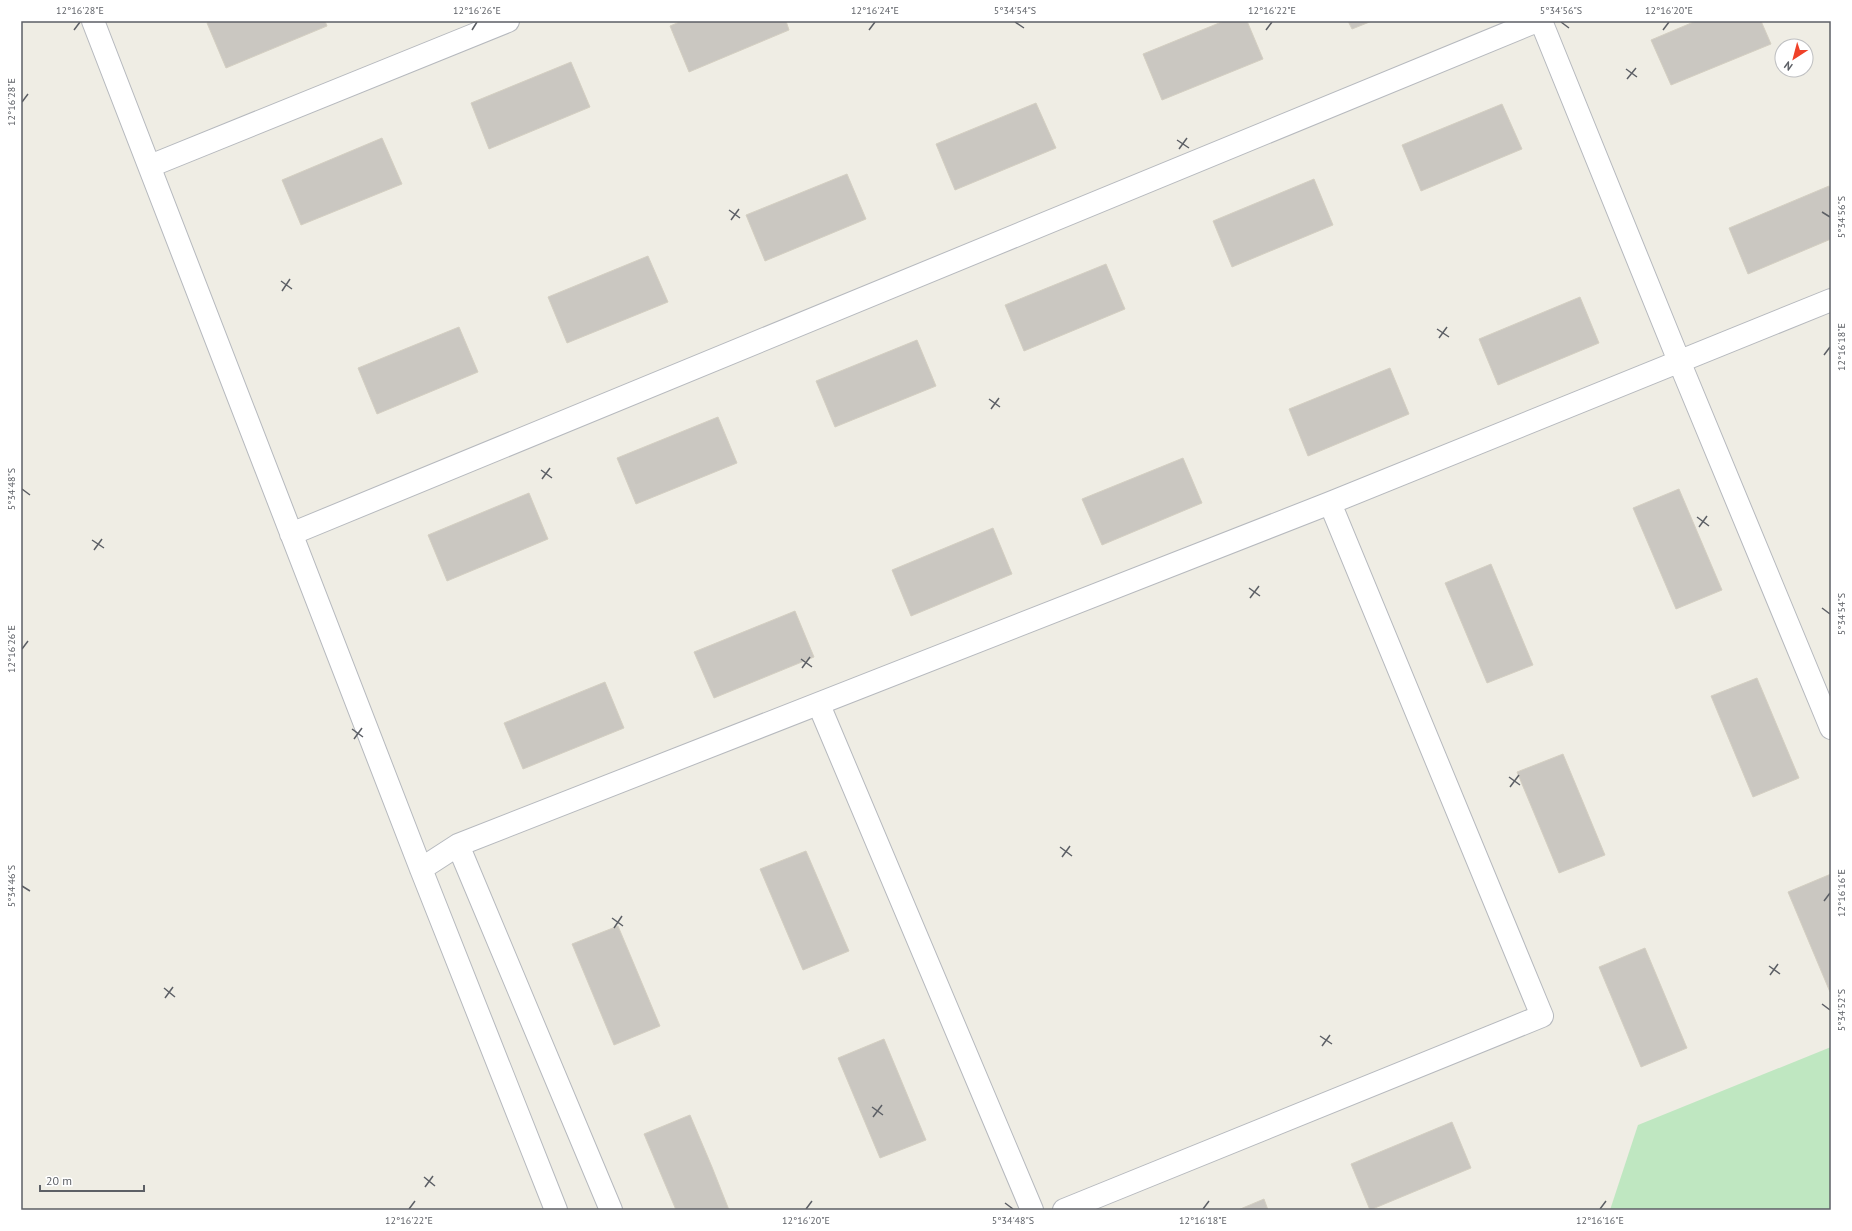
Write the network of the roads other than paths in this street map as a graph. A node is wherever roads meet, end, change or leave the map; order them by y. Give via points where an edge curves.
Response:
1 (93, 21) edge
2 (508, 21) edge
3 (1537, 21) edge
4 (1541, 21) edge
5 (150, 166) junction
6 (1831, 300) edge
7 (1679, 361) junction
8 (1330, 503) junction
9 (291, 534) junction
10 (819, 704) junction
11 (1831, 728) edge
12 (458, 845) junction
13 (421, 869) junction
14 (556, 1210) edge
15 (611, 1210) edge
16 (1032, 1210) edge
17 (1064, 1210) edge

1 - 5 street
2 - 5 street
3 - 9 street
4 - 7 street
5 - 9 street
6 - 7 street
7 - 8 street
7 - 11 street
8 - 10 street
8 - 17 street via 1542,1016
9 - 13 street
10 - 12 street
10 - 16 street
12 - 13 street
12 - 15 street
13 - 14 street

